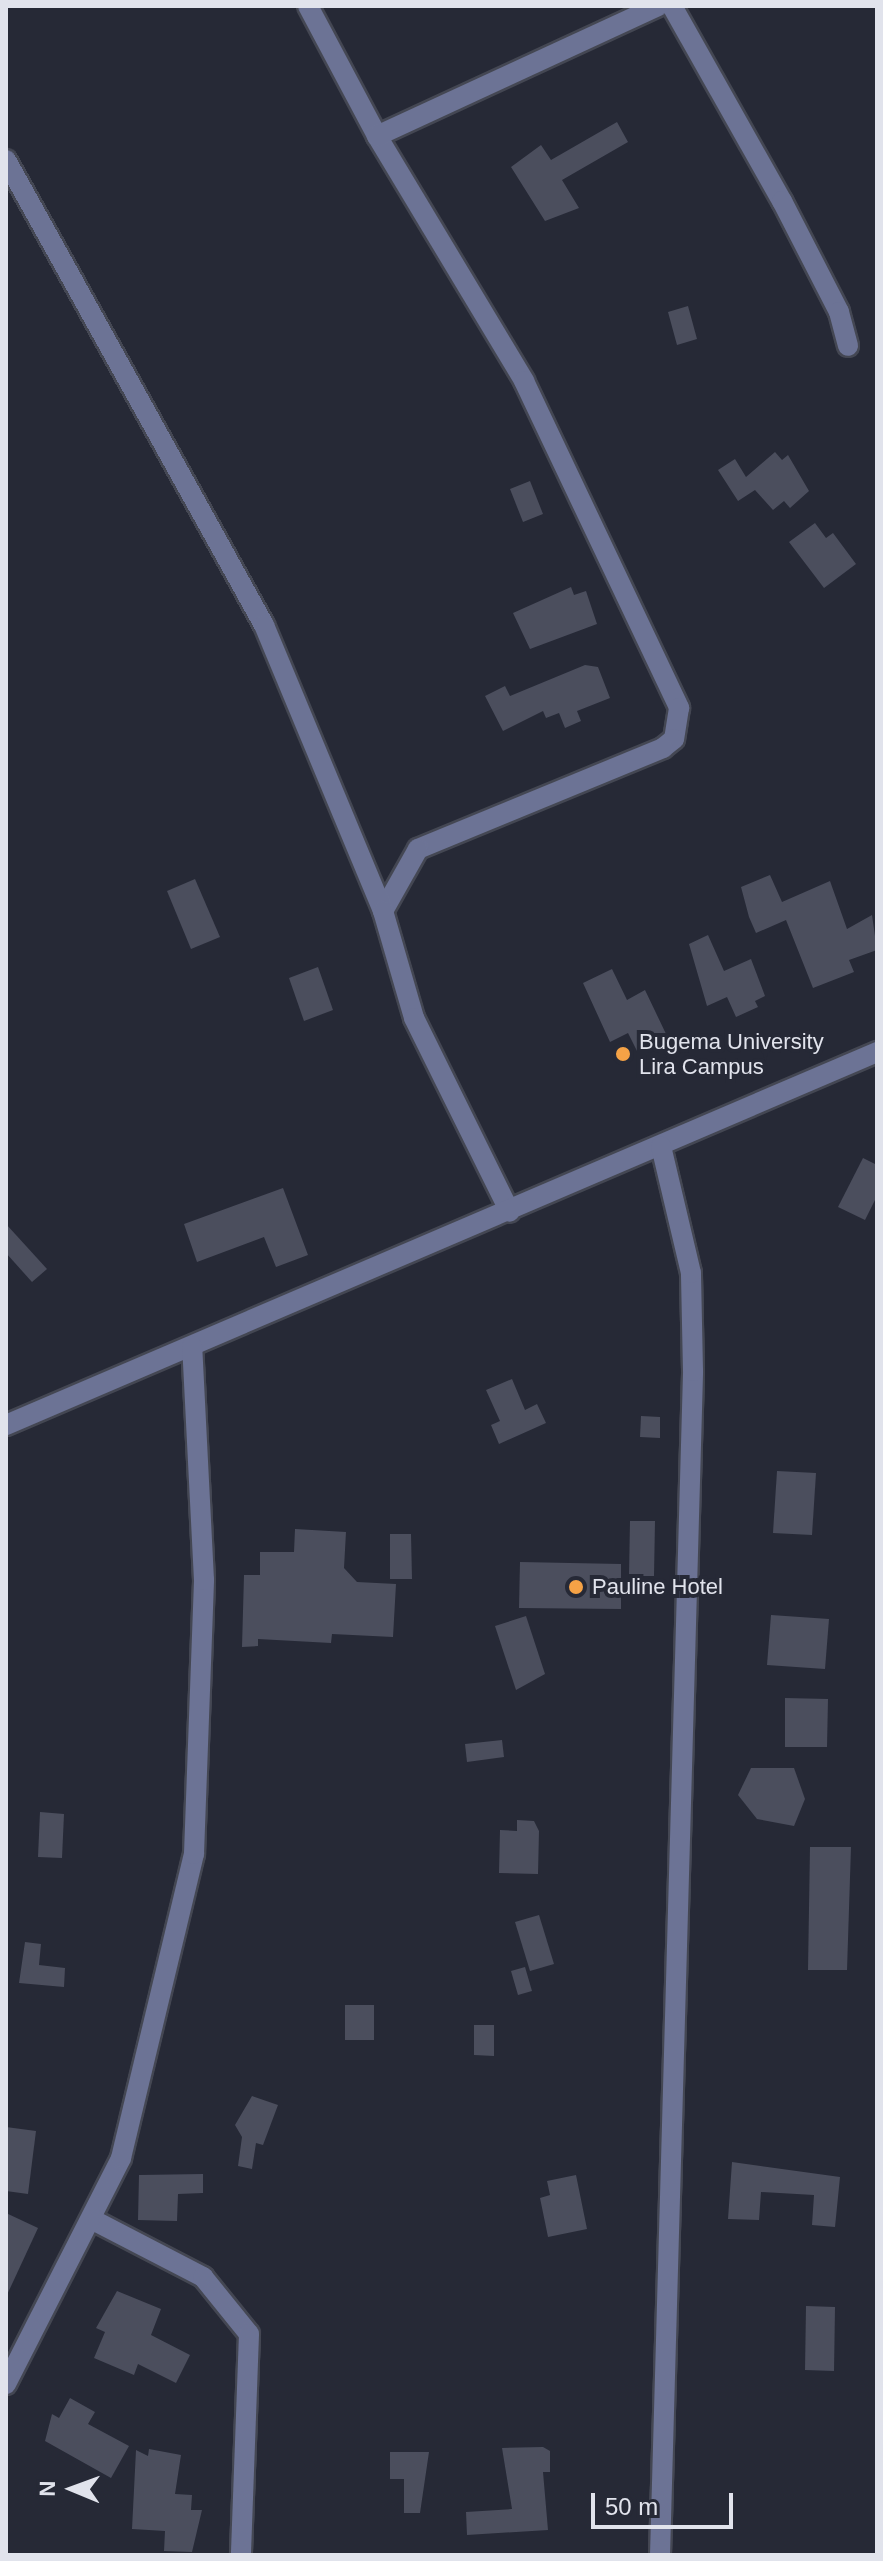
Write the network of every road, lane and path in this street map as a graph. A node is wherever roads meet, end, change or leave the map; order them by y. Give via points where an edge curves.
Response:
1 (308, 6) edge
2 (658, 6) edge
3 (672, 6) edge
4 (377, 136) junction
5 (6, 160) edge
6 (848, 346) dead end
7 (383, 911) junction
8 (877, 1052) edge
9 (661, 1146) junction
10 (510, 1212) junction
11 (192, 1346) junction
12 (6, 1425) edge
13 (95, 2221) junction
14 (6, 2384) edge
15 (241, 2555) edge
16 (660, 2555) edge

1 - 4 street
2 - 4 street
3 - 6 street via 789,215 839,312
4 - 7 street via 524,381 679,708 674,739 663,748 418,849
5 - 7 street via 264,625
7 - 10 street via 414,1018
8 - 9 street
9 - 10 street
9 - 16 street via 691,1273 693,1371
10 - 11 street
11 - 12 street
11 - 13 street via 204,1580 194,1854 145,2081
13 - 14 street
13 - 15 street via 203,2277 249,2334

